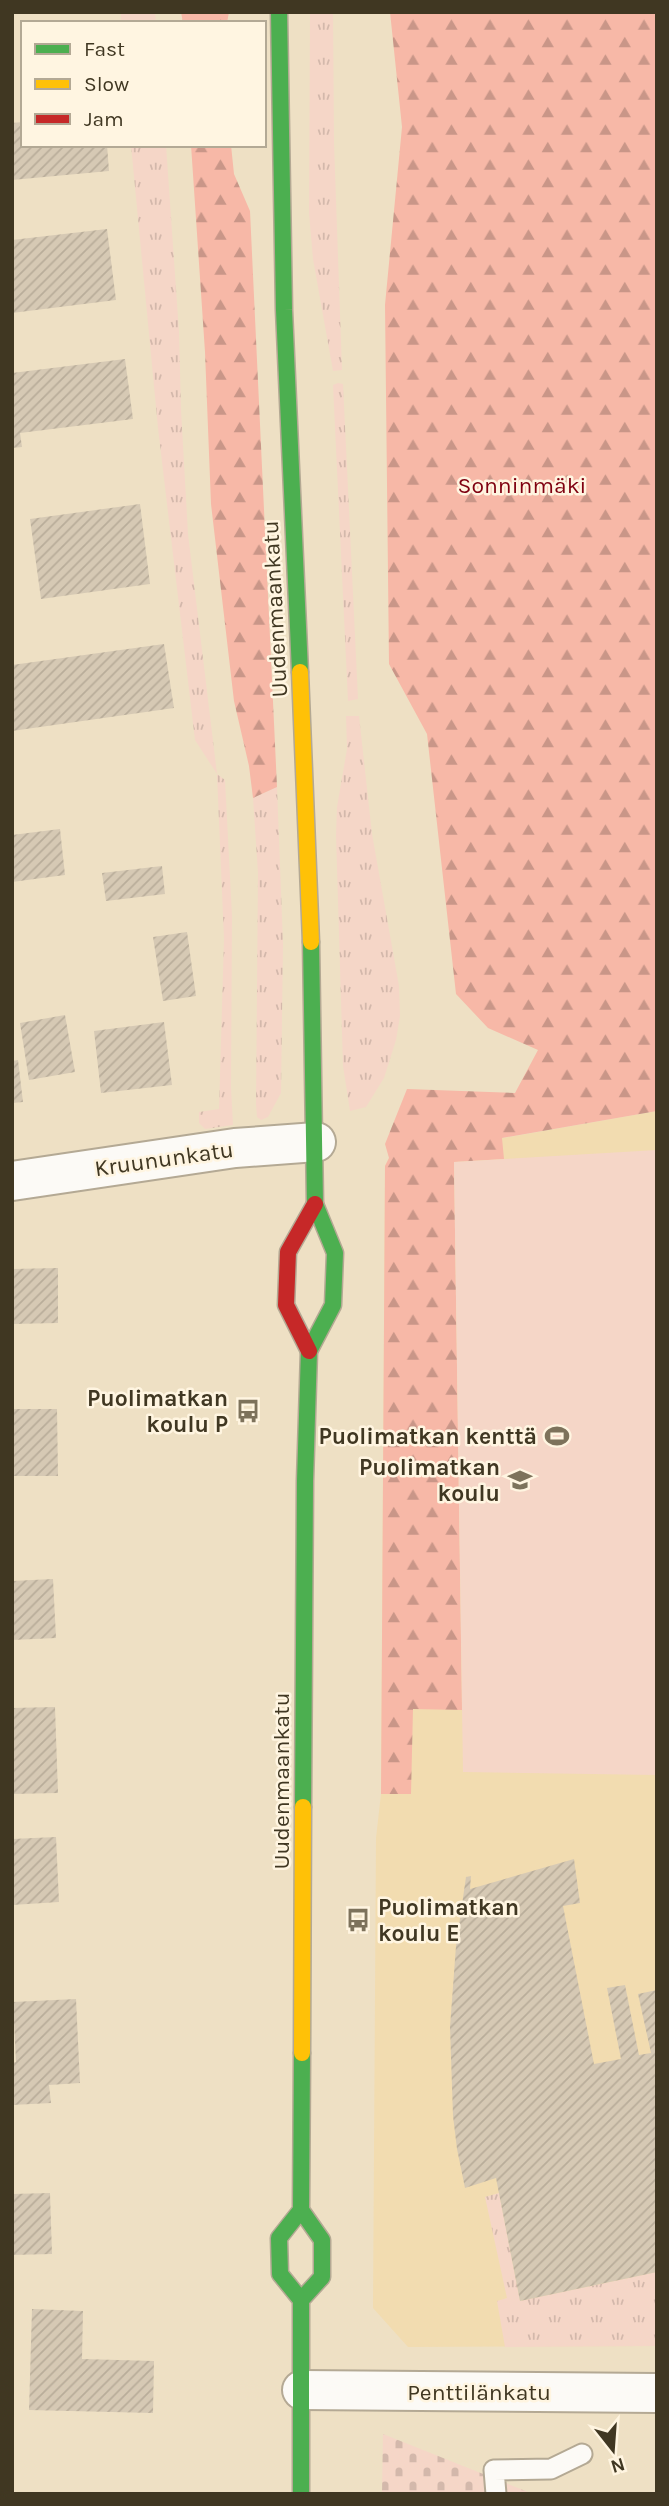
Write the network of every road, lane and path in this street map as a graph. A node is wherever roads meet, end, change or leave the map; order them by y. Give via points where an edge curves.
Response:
1 (279, 12) edge
2 (316, 1142) junction
3 (12, 1181) edge
4 (315, 1204) junction
5 (309, 1351) junction
6 (301, 2210) junction
7 (301, 2301) junction
8 (302, 2390) junction
9 (657, 2393) edge
10 (582, 2454) dead end
11 (301, 2494) edge
12 (496, 2494) edge

1 - 2 main road, Uudenmaankatu via 278,157 309,819
2 - 3 street, Kruununkatu
2 - 4 main road, Uudenmaankatu
4 - 5 main road, Uudenmaankatu via 335,1253 333,1306
4 - 5 main road, Uudenmaankatu via 288,1252 286,1305
5 - 6 main road, Uudenmaankatu
6 - 7 main road via 322,2240 322,2277
6 - 7 main road via 279,2238 280,2274
7 - 8 main road
8 - 9 street, Penttilänkatu
8 - 11 main road
10 - 12 lane via 551,2469 494,2470

